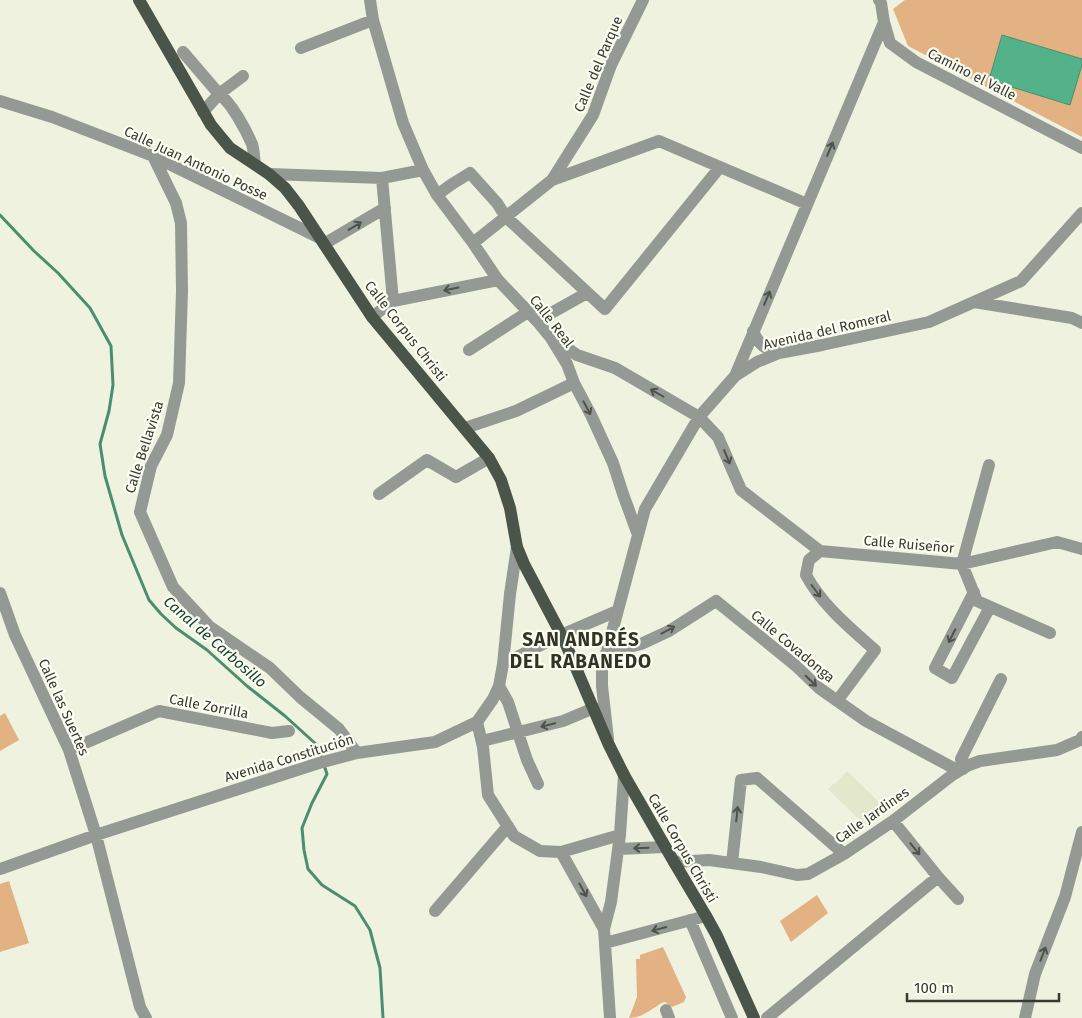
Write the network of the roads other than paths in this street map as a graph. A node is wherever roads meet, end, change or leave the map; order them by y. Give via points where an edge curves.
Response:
1 (139, 0) edge
2 (370, 0) edge
3 (643, 0) edge
4 (883, 1) edge
5 (373, 20) junction
6 (884, 22) junction
7 (301, 48) dead end
8 (183, 52) dead end
9 (243, 76) dead end
10 (219, 94) junction
11 (0, 101) edge
12 (203, 112) junction
13 (1082, 148) edge
14 (153, 156) junction
15 (255, 164) junction
16 (720, 167) junction
17 (423, 170) junction
18 (269, 174) junction
19 (382, 178) junction
20 (552, 180) junction
21 (437, 195) junction
22 (807, 204) junction
23 (385, 208) junction
24 (1082, 213) edge
25 (506, 217) junction
26 (322, 241) junction
27 (473, 242) junction
28 (498, 280) junction
29 (587, 293) junction
30 (393, 301) junction
31 (974, 302) junction
32 (528, 312) junction
33 (372, 317) junction
34 (537, 321) junction
35 (1082, 323) edge
36 (753, 331) junction
37 (548, 335) junction
38 (469, 350) dead end
39 (779, 353) junction
40 (734, 376) junction
41 (574, 383) junction
42 (699, 417) junction
43 (465, 428) junction
44 (489, 458) junction
45 (989, 465) dead end
46 (379, 494) dead end
47 (638, 535) junction
48 (518, 547) junction
49 (1082, 549) edge
50 (820, 551) junction
51 (962, 564) junction
52 (529, 573) junction
53 (512, 582) junction
54 (974, 592) junction
55 (0, 593) edge
56 (990, 607) junction
57 (618, 611) junction
58 (1050, 633) dead end
59 (561, 635) junction
60 (606, 653) junction
61 (503, 664) junction
62 (1002, 679) dead end
63 (499, 686) junction
64 (602, 686) junction
65 (587, 692) junction
66 (837, 700) junction
67 (594, 708) junction
68 (477, 722) junction
69 (290, 732) dead end
70 (518, 732) junction
71 (1081, 738) edge
72 (482, 741) junction
73 (608, 743) junction
74 (70, 750) junction
75 (357, 753) junction
76 (961, 770) junction
77 (624, 775) junction
78 (538, 784) dead end
79 (893, 822) junction
80 (508, 826) junction
81 (1082, 832) edge
82 (96, 835) junction
83 (620, 835) junction
84 (665, 847) junction
85 (618, 849) junction
86 (562, 852) junction
87 (844, 854) junction
88 (674, 862) junction
89 (732, 863) junction
90 (0, 869) edge
91 (938, 877) junction
92 (958, 899) dead end
93 (435, 911) dead end
94 (706, 916) junction
95 (690, 920) junction
96 (604, 928) junction
97 (605, 943) junction
98 (146, 1018) edge
99 (610, 1018) edge
100 (732, 1018) edge
101 (754, 1018) edge
102 (767, 1018) edge
103 (1025, 1018) edge

1 - 12 main road, Calle Corpus Christi
2 - 5 street, Calle Real
3 - 20 street, Calle del Parque via 611,66 593,115
4 - 6 street, Camino el Valle
5 - 7 street
5 - 17 street, Calle Real via 403,123
6 - 13 street, Camino el Valle via 890,42 916,62
22 -> 6 street
8 - 10 street
9 - 10 street
10 - 12 street
10 - 15 street via 232,107 245,130
11 - 14 street, Calle Juan Antonio Posse via 52,117
12 - 15 main road, Calle Corpus Christi via 230,148
14 - 26 street, Calle Juan Antonio Posse
14 - 75 street, Calle Bellavista via 176,203 181,223 179,383 167,435 151,466 140,512 173,587 210,628 270,668 339,729
15 - 18 main road, Calle Corpus Christi
16 - 20 street via 659,141
16 - 22 street
16 - 29 street via 605,309
17 - 19 street
17 - 21 street, Calle Real
18 - 19 street
18 - 26 main road, Calle Corpus Christi via 289,194
19 - 23 street
20 - 25 street, Calle del Parque
21 - 25 street via 470,173
21 - 27 street, Calle Real
36 -> 22 street
26 -> 23 street
23 - 30 street
24 - 31 street, Avenida del Romeral via 1021,281
25 - 27 street, Calle del Parque
25 - 29 street
26 - 33 main road, Calle Corpus Christi
27 - 28 street, Calle Real
28 -> 30 street
28 - 32 street, Calle Real
29 - 34 street
30 - 33 street
31 - 35 street via 1072,318
31 - 39 street, Avenida del Romeral via 930,322
32 - 34 street, Calle Real
32 - 38 street
33 - 43 main road, Calle Corpus Christi
34 - 37 street, Calle Real
36 - 39 street via 757,341
36 - 40 street
37 - 41 street, Calle Real via 567,364
42 -> 37 street via 616,368 577,355
39 - 40 street, Avenida del Romeral
40 - 42 street, Avenida del Romeral
41 - 43 street via 516,411
41 -> 47 street, Calle Real via 613,462
42 - 47 street, Avenida del Romeral via 645,509
42 -> 50 street via 718,438 741,490
43 - 44 main road, Calle Corpus Christi
44 - 46 street via 456,477 427,460
44 - 48 main road, Calle Corpus Christi via 501,480
45 - 51 street
47 - 57 street, Avenida del Romeral
48 - 52 main road, Calle Corpus Christi
48 - 53 street, Avenida Constitución
49 - 51 street, Calle Ruiseñor via 1057,542
50 - 51 street, Calle Ruiseñor
50 -> 66 street via 809,560 806,575 814,590 875,650
51 - 54 street
52 - 53 street
52 - 59 main road, Calle Corpus Christi
53 - 61 street, Avenida Constitución
54 - 56 street via 977,601
54 -> 56 street via 935,668 952,678
55 - 74 street, Calle las Suertes via 15,635
56 - 58 street
57 - 59 street
57 - 60 street, Avenida del Romeral
59 - 61 street
59 - 65 main road, Calle Corpus Christi
60 - 64 street, Avenida del Romeral
60 -> 66 street, Calle Covadonga via 641,644 669,631 716,601
61 - 63 street, Avenida Constitución
62 - 76 street via 961,759
63 - 68 street, Avenida Constitución
63 - 70 street
64 - 65 street
64 - 73 street, Avenida del Romeral
65 - 67 main road, Calle Corpus Christi
66 - 76 street, Calle Covadonga via 866,721
67 -> 70 street via 564,721
67 - 73 main road, Calle Corpus Christi
68 - 72 street
68 - 75 street, Avenida Constitución via 435,742
69 - 74 street, Calle Zorrilla via 272,733 159,711
70 - 72 street
70 - 78 street
71 - 76 street, Calle Jardines via 1057,750 980,761
72 - 80 street via 488,795
73 - 77 main road, Calle Corpus Christi
74 - 82 street, Calle las Suertes
75 - 82 street, Avenida Constitución
76 - 79 street, Calle Jardines
77 - 83 street
77 - 84 main road, Calle Corpus Christi
79 - 87 street, Calle Jardines
79 -> 91 street
80 - 86 street via 514,836 540,851
80 - 93 street
103 -> 81 street via 1035,974 1065,897
82 - 90 street, Avenida Constitución
82 - 98 street, Calle las Suertes via 140,1007
83 - 85 street
83 - 86 street
84 -> 85 street
84 - 88 main road, Calle Corpus Christi
85 - 96 street
86 -> 96 street
87 - 89 street, Calle Jardines via 808,874 797,875
89 -> 87 street via 741,780 757,778
88 - 89 street, Calle Jardines via 709,860
88 - 94 main road, Calle Corpus Christi
91 - 92 street
91 - 102 street
94 - 95 street
94 - 101 main road, Calle Corpus Christi
95 -> 97 street
95 - 100 street
96 - 97 street
97 - 99 street

